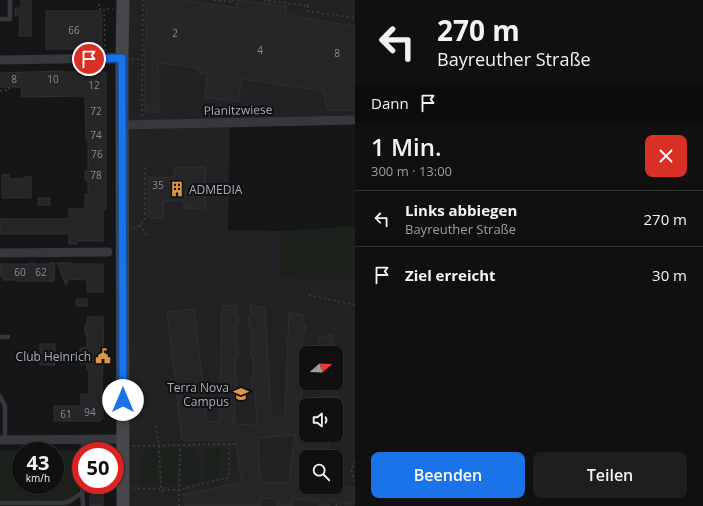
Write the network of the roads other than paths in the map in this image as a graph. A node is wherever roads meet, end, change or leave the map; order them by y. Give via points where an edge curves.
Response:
1 (10, 0) edge
2 (123, 4) edge
3 (0, 19) edge
4 (122, 58) junction
5 (0, 60) edge
6 (355, 120) edge
7 (122, 125) junction
8 (108, 252) dead end
9 (0, 253) edge
10 (8, 336) dead end
11 (0, 337) edge
12 (0, 396) edge
13 (83, 439) joint
14 (3, 440) edge
15 (123, 442) joint
16 (80, 494) edge
17 (82, 494) edge
18 (123, 494) edge
19 (0, 503) edge
20 (42, 504) edge
21 (82, 506) edge
22 (123, 506) edge

1 - 3 lane via 10,19
2 - 4 main road
4 - 5 street
4 - 7 main road
6 - 7 street, Planitzwiese
7 - 15 main road
8 - 9 street
10 - 11 lane
12 - 14 lane via 5,406
13 - 14 street
13 - 15 street
16 - 20 lane via 63,503
17 - 21 lane
18 - 22 main road
19 - 20 lane

